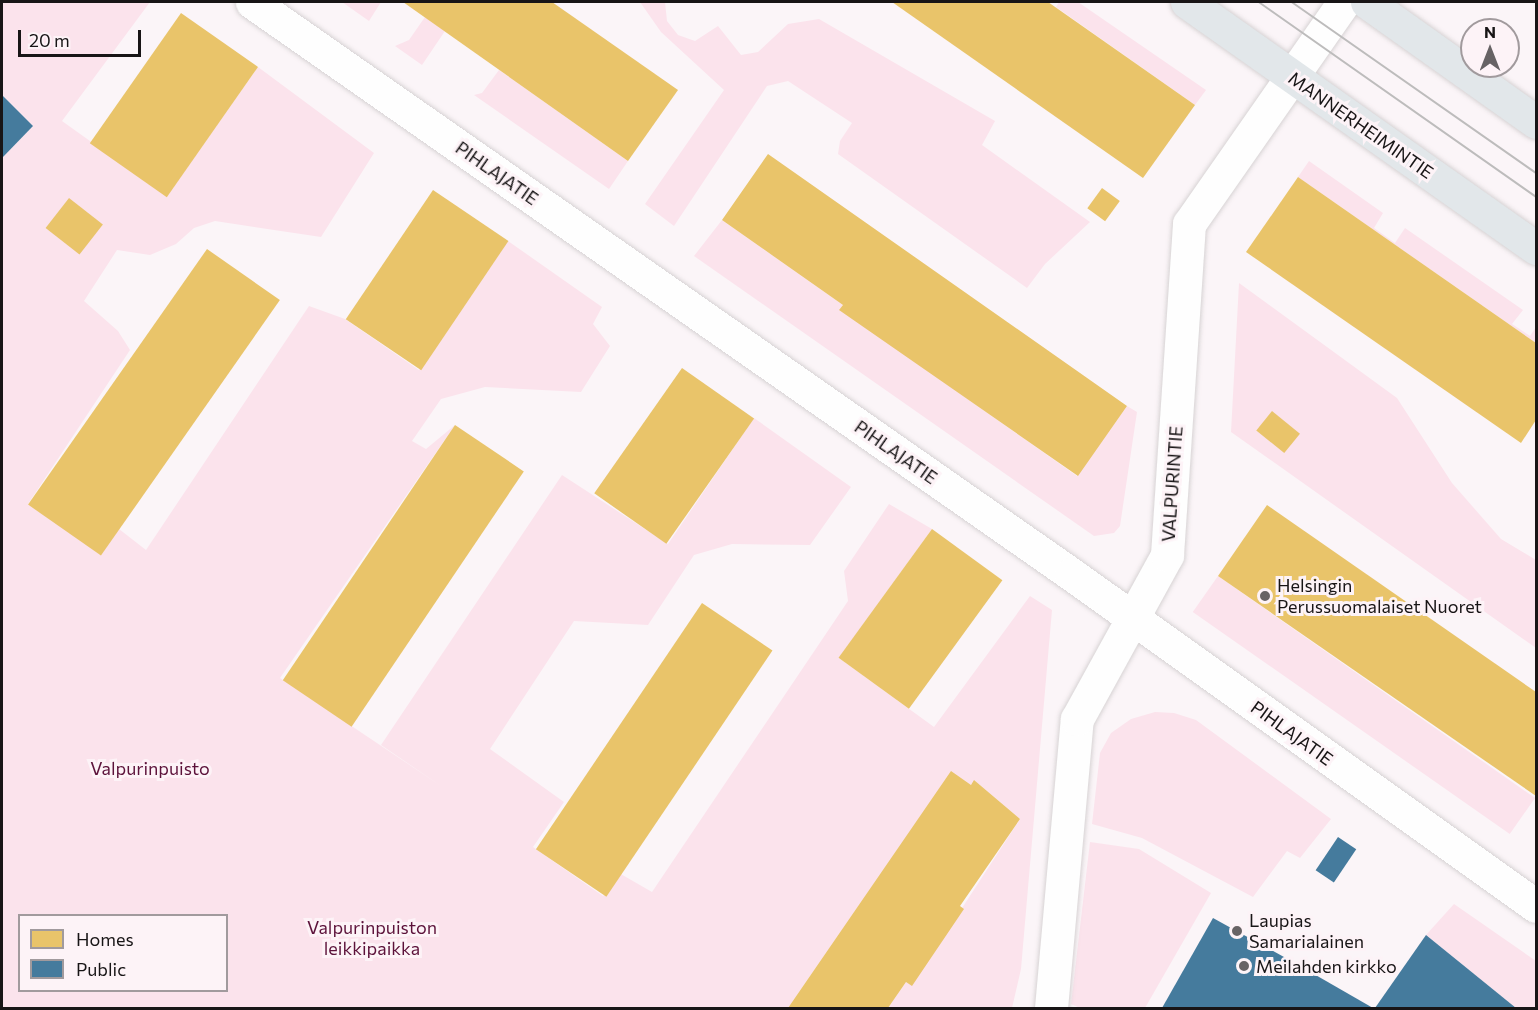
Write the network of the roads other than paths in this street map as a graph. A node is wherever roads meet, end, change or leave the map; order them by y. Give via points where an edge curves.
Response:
1 (252, 2) edge
2 (1187, 2) edge
3 (1344, 2) edge
4 (1367, 2) edge
5 (1293, 77) junction
6 (1536, 122) edge
7 (1536, 248) edge
8 (1132, 618) junction
9 (1536, 906) edge
10 (1051, 1008) edge

1 - 8 street, PIHLAJATIE
2 - 5 main road, MANNERHEIMINTIE
3 - 5 street, VALPURINTIE
4 - 6 main road
5 - 7 main road, MANNERHEIMINTIE
5 - 8 street, VALPURINTIE via 1189,224 1167,555
8 - 9 street, PIHLAJATIE
8 - 10 street, VALPURINTIE via 1077,719

